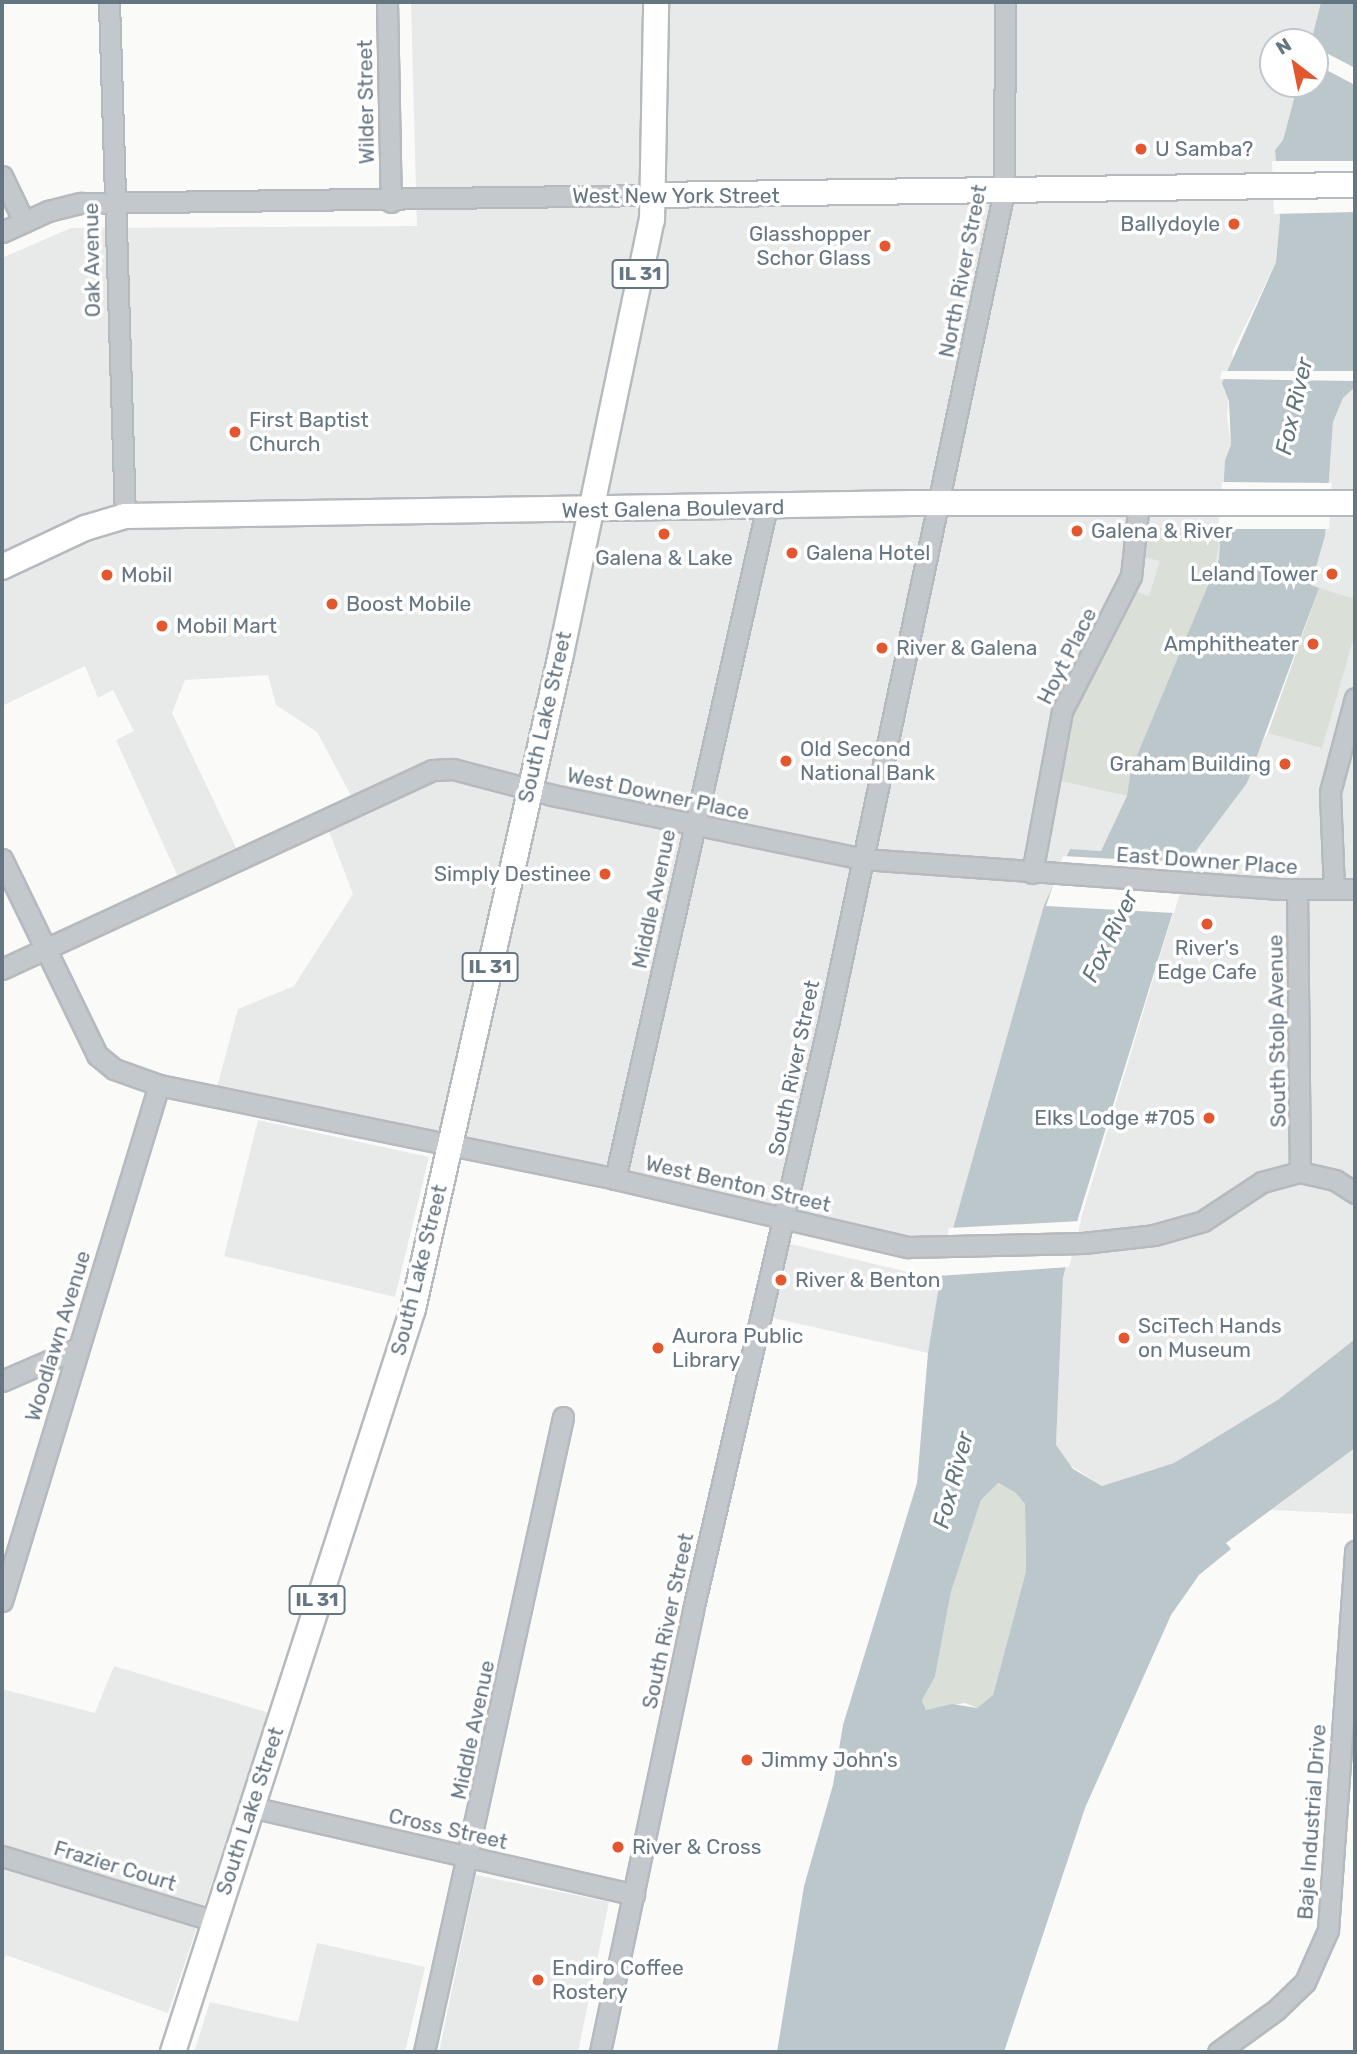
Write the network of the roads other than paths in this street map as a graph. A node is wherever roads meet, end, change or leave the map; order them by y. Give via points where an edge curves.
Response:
1 (109, 2) edge
2 (387, 2) edge
3 (656, 2) edge
4 (1005, 2) edge
5 (2, 176) edge
6 (1355, 185) edge
7 (1004, 191) junction
8 (653, 195) junction
9 (391, 202) junction
10 (113, 204) junction
11 (24, 222) junction
12 (2, 232) edge
13 (1139, 502) junction
14 (938, 503) junction
15 (1350, 503) edge
16 (767, 506) junction
17 (591, 511) junction
18 (125, 516) junction
19 (2, 567) edge
20 (1355, 698) edge
21 (529, 789) junction
22 (692, 825) junction
23 (2, 859) edge
24 (863, 859) junction
25 (1032, 873) junction
26 (1056, 874) joint
27 (1355, 889) edge
28 (1297, 890) junction
29 (1334, 890) junction
30 (45, 948) junction
31 (2, 969) edge
32 (159, 1085) junction
33 (449, 1144) junction
34 (1300, 1172) junction
35 (615, 1179) junction
36 (1355, 1193) edge
37 (785, 1217) junction
38 (78, 1348) junction
39 (2, 1381) edge
40 (563, 1417) dead end
41 (1355, 1551) edge
42 (2, 1601) edge
43 (251, 1807) junction
44 (2, 1856) edge
45 (468, 1857) junction
46 (634, 1895) junction
47 (215, 1921) junction
48 (173, 2052) edge
49 (424, 2052) edge
50 (600, 2052) edge
51 (1218, 2052) edge

1 - 10 street, Oak Avenue
2 - 9 street, Wilder Street
3 - 8 main road, IL 31
4 - 7 street, North River Street
5 - 11 street
6 - 7 main road, West New York Street
7 - 8 main road, West New York Street
7 - 14 street, North River Street
8 - 9 street, West New York Street
8 - 17 main road, IL 31
9 - 10 street, West New York Street
10 - 11 street, West New York Street via 65,205
10 - 18 street, Oak Avenue
11 - 12 street, West New York Street
13 - 14 main road, West Galena Boulevard
13 - 15 main road, West Galena Boulevard
13 - 25 street, Hoyt Place via 1131,576 1062,711
14 - 16 main road, West Galena Boulevard
14 - 24 street, South River Street
16 - 17 main road, West Galena Boulevard
16 - 22 street, Middle Avenue
17 - 18 main road, West Galena Boulevard
17 - 21 main road, South Lake Street / IL 31
18 - 19 main road, West Galena Boulevard via 85,528
20 - 29 street via 1330,792
21 - 22 street, West Downer Place
21 - 30 street, West Downer Place via 453,769 432,770
21 - 33 main road, South Lake Street / IL 31
22 - 24 street, West Downer Place
22 - 35 street, Middle Avenue
23 - 30 street, West Benton Street
24 - 25 street, West Downer Place
24 - 37 street, South River Street
25 - 26 street, West Downer Place
26 - 28 street, East Downer Place
27 - 29 street, East Downer Place
28 - 29 street, East Downer Place
28 - 34 street, South Stolp Avenue
30 - 31 street, West Downer Place
30 - 32 street, West Benton Street via 97,1055 114,1069
32 - 33 street, West Benton Street
32 - 38 street, Woodlawn Avenue
33 - 35 street, West Benton Street
33 - 43 main road, South Lake Street / IL 31 via 413,1309
34 - 36 street via 1335,1180
34 - 37 street, West Benton Street via 1262,1182 1185,1229 1083,1243 939,1250 908,1247
35 - 37 street, West Benton Street
37 - 46 street, South River Street via 693,1609
38 - 39 street
38 - 42 street, Woodlawn Avenue
40 - 45 street, Middle Avenue
41 - 51 street, Baje Industrial Drive via 1351,1555 1328,1930 1305,1982 1276,2010
43 - 45 street, Cross Street
43 - 47 main road, South Lake Street / IL 31
44 - 47 street, Frazier Court
45 - 46 street, Cross Street
45 - 49 street, Middle Avenue
46 - 50 street, South River Street
47 - 48 main road, South Lake Street / IL 31

